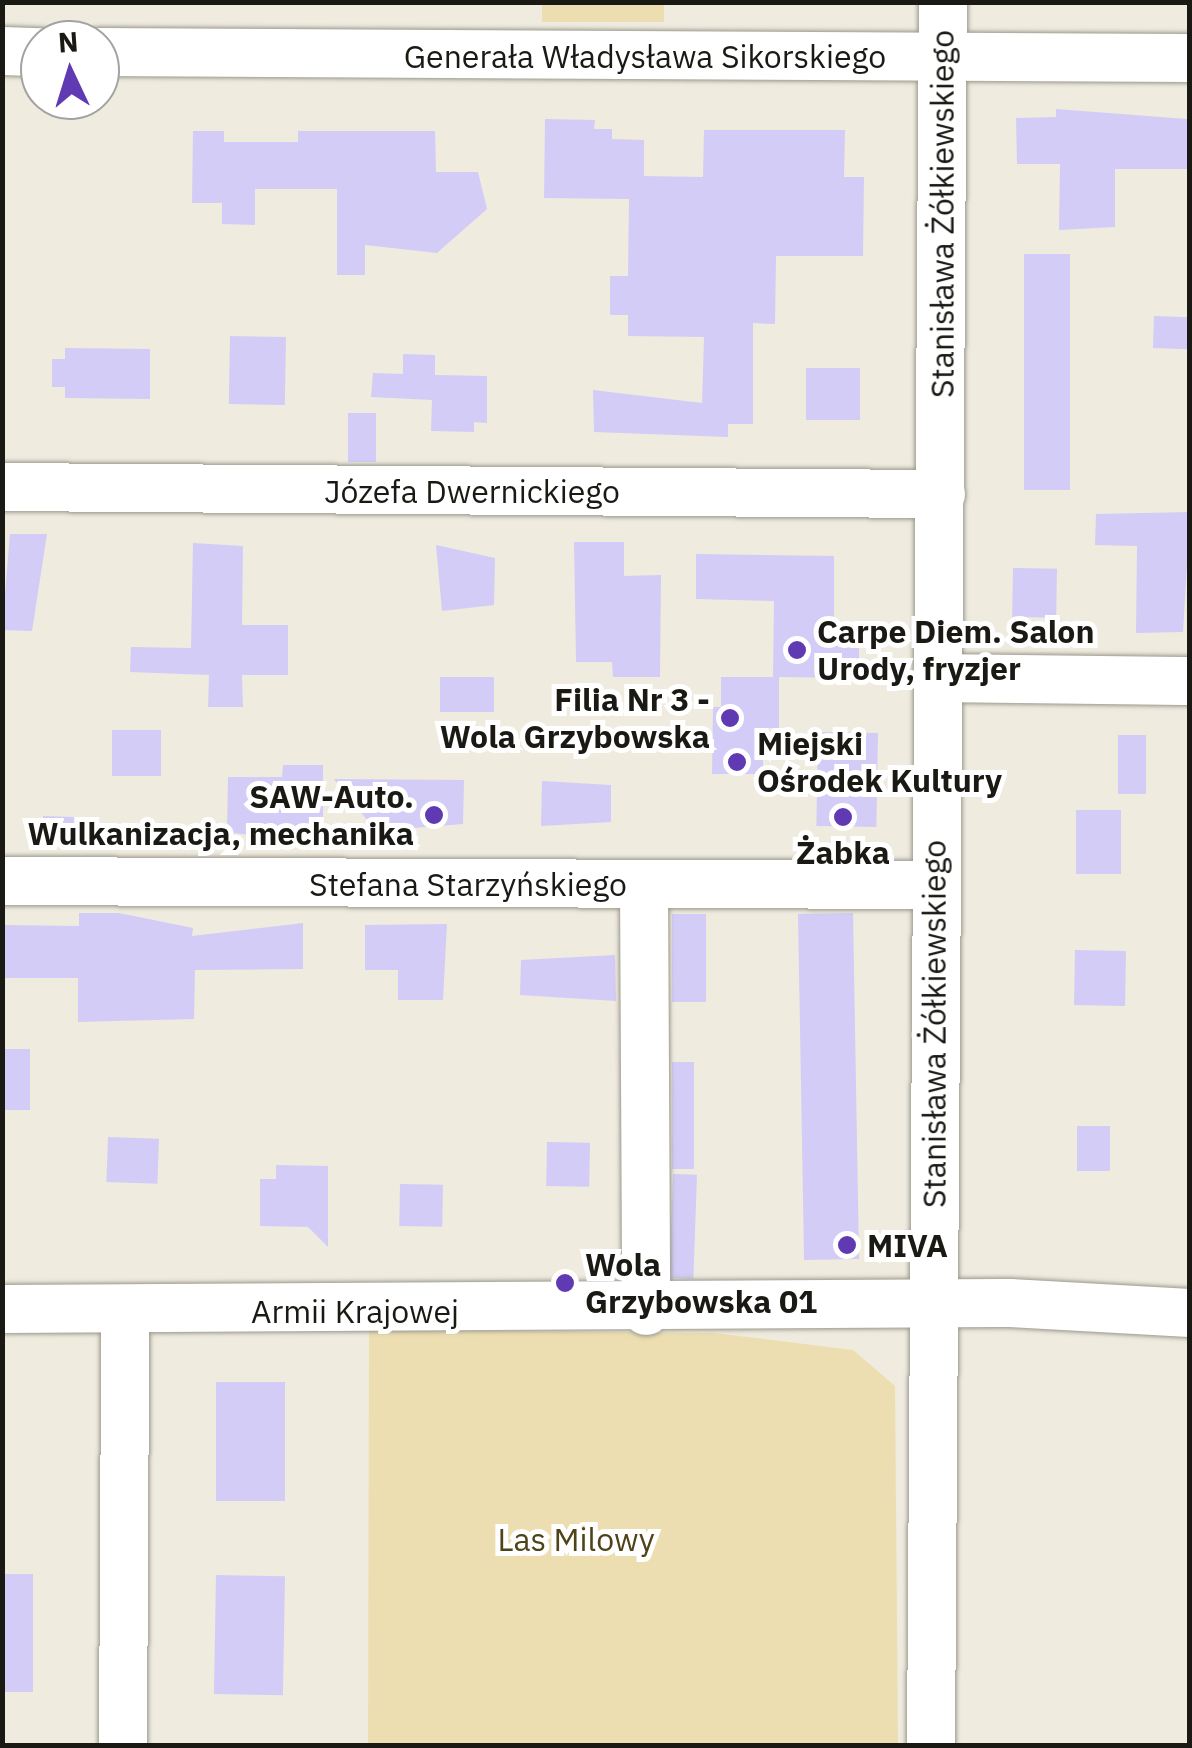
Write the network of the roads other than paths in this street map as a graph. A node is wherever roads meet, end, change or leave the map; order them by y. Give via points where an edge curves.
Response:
1 (943, 2) edge
2 (120, 52) edge
3 (942, 58) junction
4 (1190, 58) edge
5 (2, 487) edge
6 (941, 494) junction
7 (938, 678) junction
8 (1190, 681) edge
9 (2, 881) edge
10 (644, 885) junction
11 (934, 885) junction
12 (2, 1308) edge
13 (125, 1310) junction
14 (646, 1311) junction
15 (1190, 1313) edge
16 (933, 1318) junction
17 (1190, 1321) edge
18 (124, 1746) edge
19 (931, 1746) edge

1 - 3 street, Stanisława Żółkiewskiego
2 - 3 street, Generała Władysława Sikorskiego
3 - 4 street, Generała Władysława Sikorskiego
3 - 6 street, Stanisława Żółkiewskiego
5 - 6 street, Józefa Dwernickiego
6 - 7 street, Stanisława Żółkiewskiego
7 - 8 street
7 - 11 street, Stanisława Żółkiewskiego
9 - 10 street, Stefana Starzyńskiego
10 - 11 street, Stefana Starzyńskiego
10 - 14 street
11 - 16 street, Stanisława Żółkiewskiego
12 - 13 street, Armii Krajowej
13 - 14 street, Armii Krajowej
13 - 18 street
14 - 16 street, Armii Krajowej
15 - 16 street, Armii Krajowej
16 - 17 street, Armii Krajowej
16 - 19 street, Stanisława Żółkiewskiego

